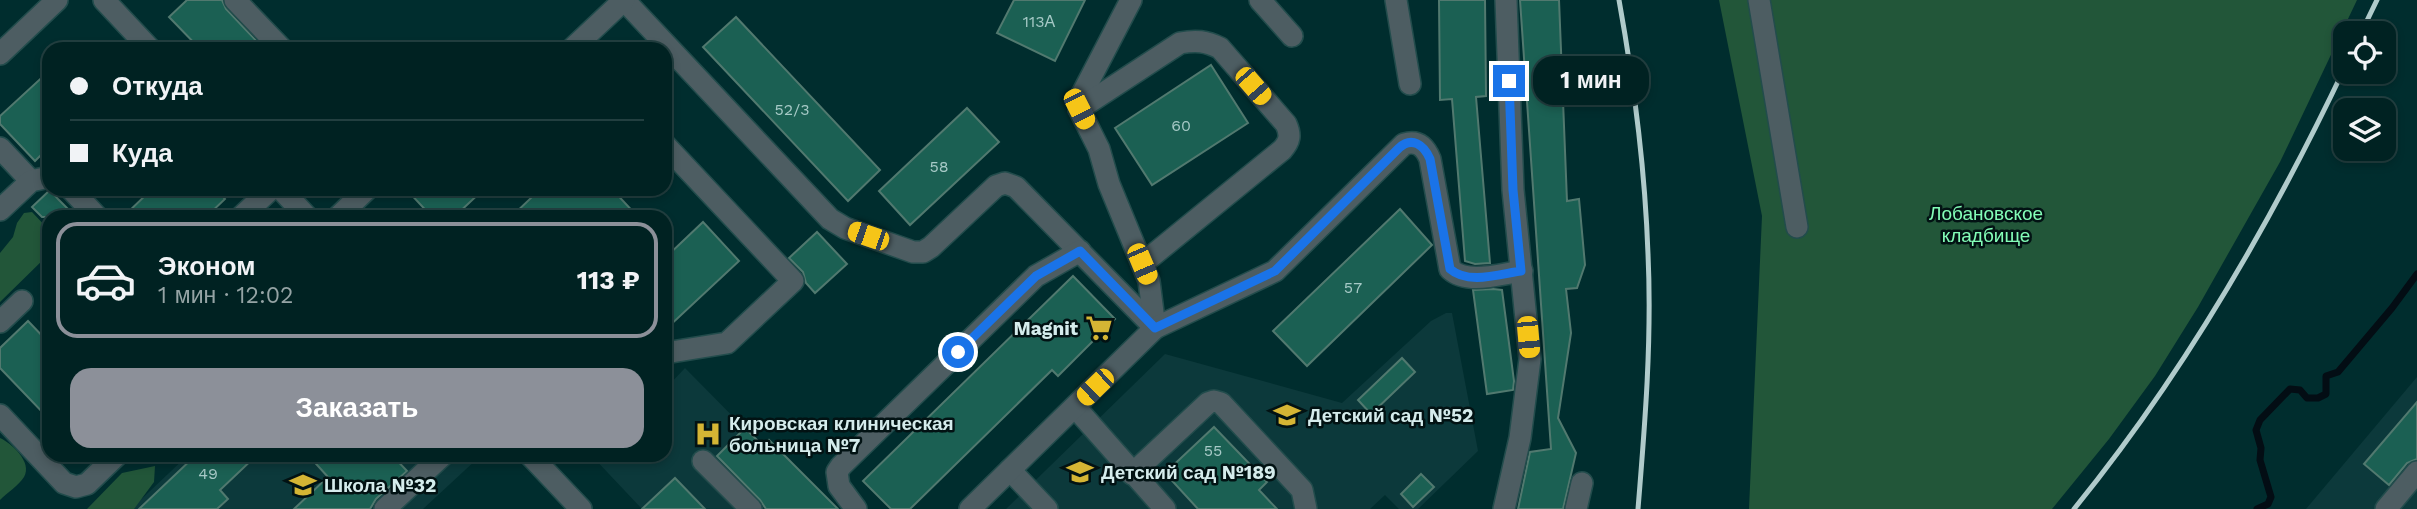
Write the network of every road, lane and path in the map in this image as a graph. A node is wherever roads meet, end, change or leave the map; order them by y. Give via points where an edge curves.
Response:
1 (57, 0) edge
2 (104, 0) edge
3 (235, 0) edge
4 (624, 0) edge
5 (1131, 0) edge
6 (1260, 0) edge
7 (1396, 0) edge
8 (1506, 0) edge
9 (1767, 8) edge
10 (1292, 36) dead end
11 (143, 42) edge
12 (275, 42) edge
13 (580, 42) edge
14 (664, 42) edge
15 (672, 50) edge
16 (0, 54) edge
17 (1410, 84) dead end
18 (1079, 109) junction
19 (0, 148) edge
20 (672, 152) edge
21 (40, 179) edge
22 (78, 196) edge
23 (264, 196) edge
24 (288, 196) edge
25 (360, 196) edge
26 (0, 210) edge
27 (90, 210) edge
28 (248, 210) edge
29 (300, 210) edge
30 (346, 210) edge
31 (1797, 227) dead end
32 (1080, 251) junction
33 (1142, 264) junction
34 (1521, 271) junction
35 (22, 302) dead end
36 (0, 321) edge
37 (1155, 328) junction
38 (672, 352) edge
39 (1075, 407) junction
40 (0, 415) edge
41 (42, 460) edge
42 (703, 461) dead end
43 (44, 462) edge
44 (110, 462) edge
45 (435, 462) edge
46 (539, 462) edge
47 (1010, 470) junction
48 (2417, 472) edge
49 (1132, 474) junction
50 (1582, 483) dead end
51 (1041, 507) edge
52 (576, 508) edge
53 (385, 509) edge
54 (751, 509) edge
55 (856, 509) edge
56 (970, 509) edge
57 (1165, 509) edge
58 (1306, 509) edge
59 (1504, 509) edge
60 (1576, 509) edge
61 (2386, 509) edge

1 - 16 street
2 - 11 street
3 - 12 street
4 - 13 street
4 - 14 street
5 - 18 street via 1080,98
6 - 10 street
7 - 17 street
8 - 34 street via 1513,190
9 - 31 street
15 - 32 street via 838,225 923,252 1005,183 1016,187
18 - 33 street
18 - 33 street via 1180,43 1193,41 1220,48 1286,124 1289,142 1282,150
19 - 21 street
20 - 38 street via 793,281 727,343
21 - 26 street
22 - 27 street
23 - 28 street
24 - 29 street
25 - 30 street
32 - 37 street
32 - 55 street via 1036,276 841,466 836,479
33 - 37 street
34 - 37 street via 1472,278 1450,269 1430,159 1424,147 1411,142 1399,148 1275,271
34 - 59 street via 1530,359 1520,438
35 - 36 street
37 - 39 street
39 - 47 street
39 - 49 street
40 - 41 street
42 - 54 street
43 - 44 street via 64,483 76,487 87,484
45 - 53 street
46 - 52 street
47 - 51 street
47 - 56 street
48 - 61 street
49 - 57 street
49 - 58 street via 1214,401 1221,403 1302,490
50 - 60 street

